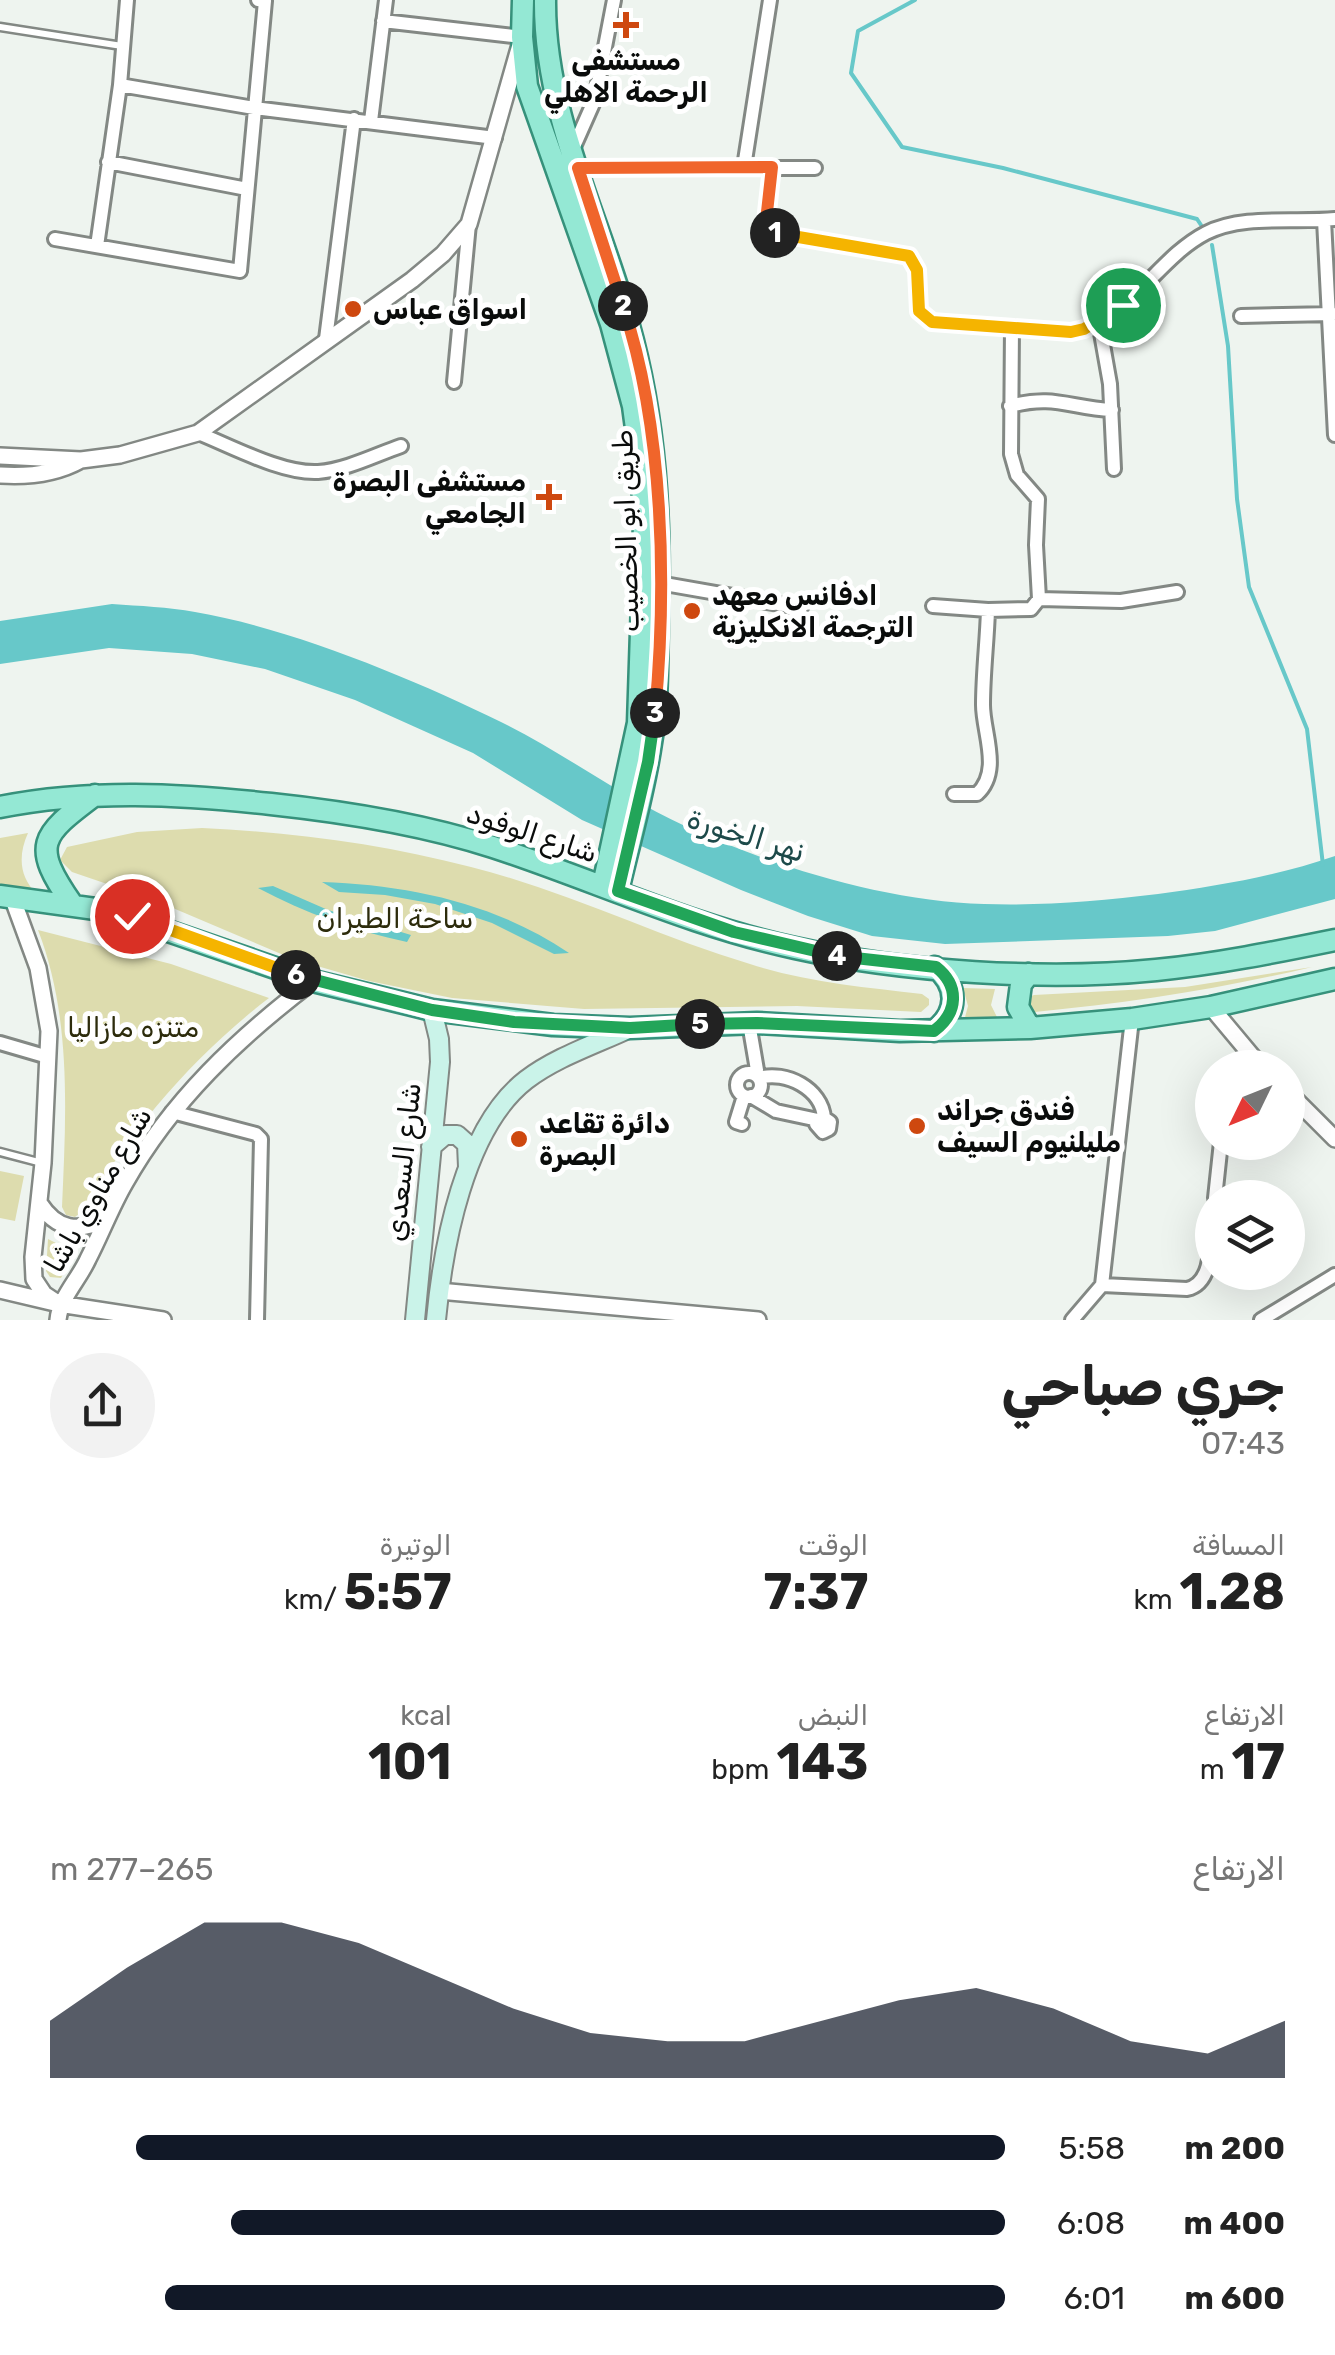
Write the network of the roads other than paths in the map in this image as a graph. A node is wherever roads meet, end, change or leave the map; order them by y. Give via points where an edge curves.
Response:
1 (127, 0) edge
2 (258, 0) edge
3 (386, 0) edge
4 (523, 0) edge
5 (546, 0) edge
6 (614, 0) edge
7 (770, 0) edge
8 (383, 21) junction
9 (0, 26) edge
10 (522, 37) junction
11 (123, 46) junction
12 (120, 85) junction
13 (254, 108) junction
14 (354, 119) junction
15 (372, 121) junction
16 (495, 138) junction
17 (575, 159) junction
18 (108, 162) junction
19 (744, 167) junction
20 (772, 167) junction
21 (815, 168) dead end
22 (248, 189) junction
23 (1329, 220) edge
24 (469, 224) junction
25 (54, 239) dead end
26 (97, 246) junction
27 (1332, 314) edge
28 (1242, 316) dead end
29 (619, 321) junction
30 (1098, 322) junction
31 (1012, 328) junction
32 (326, 340) junction
33 (454, 382) dead end
34 (1010, 406) junction
35 (1112, 410) junction
36 (198, 433) junction
37 (1335, 435) edge
38 (401, 446) dead end
39 (0, 456) edge
40 (81, 460) junction
41 (1114, 469) dead end
42 (0, 476) edge
43 (659, 583) junction
44 (1177, 592) dead end
45 (1039, 599) junction
46 (933, 606) dead end
47 (801, 608) dead end
48 (988, 610) junction
49 (633, 790) junction
50 (97, 794) junction
51 (954, 794) dead end
52 (0, 808) edge
53 (610, 888) junction
54 (6, 897) edge
55 (72, 904) junction
56 (1335, 940) edge
57 (936, 967) junction
58 (1029, 974) junction
59 (1335, 979) edge
60 (313, 981) junction
61 (1211, 1008) junction
62 (432, 1010) junction
63 (1132, 1019) junction
64 (749, 1023) junction
65 (630, 1028) junction
66 (1030, 1028) junction
67 (934, 1031) junction
68 (0, 1042) edge
69 (1247, 1050) edge
70 (48, 1057) junction
71 (757, 1076) junction
72 (748, 1096) junction
73 (1305, 1109) edge
74 (172, 1112) junction
75 (742, 1124) dead end
76 (1335, 1139) edge
77 (432, 1147) junction
78 (0, 1152) edge
79 (44, 1163) junction
80 (468, 1172) junction
81 (40, 1204) junction
82 (106, 1219) junction
83 (1335, 1275) edge
84 (34, 1278) junction
85 (1102, 1285) junction
86 (1195, 1286) edge
87 (0, 1290) edge
88 (439, 1291) junction
89 (18, 1294) junction
90 (58, 1312) edge
91 (163, 1320) edge
92 (257, 1320) edge
93 (415, 1320) edge
94 (436, 1320) edge
95 (758, 1320) edge
96 (1072, 1320) edge
97 (1262, 1320) edge

1 - 11 street
2 - 13 street via 266,1
3 - 8 street
4 - 10 main road, طريق ابو الخصيب
5 - 17 main road, طريق ابو الخصيب via 552,79
6 - 17 street via 595,99
7 - 19 street
8 - 10 street
8 - 15 street
9 - 11 lane
10 - 16 street
10 - 29 main road, طريق ابو الخصيب via 534,109
11 - 12 street
12 - 13 street
12 - 18 street
13 - 14 street
13 - 22 street
14 - 15 street
14 - 32 street
15 - 16 street
16 - 24 street
17 - 19 street
17 - 29 main road, طريق ابو الخصيب
18 - 22 street
18 - 26 street
19 - 20 street
20 - 21 street
20 - 31 street via 766,221 772,231 904,253 916,264 917,305 926,320
22 - 26 street via 240,270
23 - 27 street
23 - 30 street via 1208,232
24 - 32 street via 428,267
24 - 33 street
25 - 26 street
27 - 28 street
27 - 37 street
29 - 43 main road, طريق ابو الخصيب via 652,437
29 - 49 main road, طريق ابو الخصيب via 644,506
30 - 31 street via 1071,332
30 - 35 street
31 - 34 street
32 - 36 street
34 - 35 street via 1053,399
34 - 45 street via 1014,468 1038,499
35 - 41 street
36 - 38 street via 308,472
36 - 40 street
39 - 40 street
40 - 42 street via 63,470
43 - 47 street
43 - 49 main road, طريق ابو الخصيب via 656,705
44 - 45 street via 1121,601
45 - 48 street via 1031,609
46 - 48 street
48 - 51 street via 983,703 990,771 977,794
49 - 53 main road, طريق ابو الخصيب
50 - 52 main road, شارع الوفود
50 - 53 main road, شارع الوفود via 196,796 389,822 492,846
50 - 55 main road via 60,822 47,842 48,866
53 - 57 main road, شارع الوفود via 777,944
54 - 55 main road
54 - 70 street, شارع مناوي باشا via 44,988
55 - 60 main road via 132,916
56 - 58 main road, شارع الوفود via 1153,971
57 - 58 main road, شارع الوفود
57 - 67 main road via 950,983 954,1004
58 - 66 main road via 1017,995
59 - 61 main road
60 - 62 main road
60 - 74 street, شارع مناوي باشا via 251,1030
61 - 63 main road
61 - 69 street
62 - 65 main road
62 - 77 main road, شارع السعدي via 440,1062
63 - 66 main road
63 - 85 street
64 - 65 main road
64 - 67 main road
64 - 71 street
65 - 80 main road, شارع السعدي via 516,1089
66 - 67 main road
68 - 70 street
70 - 79 street, شارع مناوي باشا
71 - 72 street via 760,1090
71 - 72 street via 738,1079 739,1092
71 - 72 street via 776,1076 814,1092 824,1106 821,1119 767,1108
72 - 75 street via 736,1122
73 - 76 street
74 - 82 street, شارع مناوي باشا
74 - 92 street via 261,1140
77 - 80 main road via 445,1135 461,1137 469,1149
77 - 93 main road, شارع السعدي
78 - 79 lane
79 - 81 street, شارع مناوي باشا
80 - 88 main road, شارع السعدي via 448,1232
81 - 82 street via 50,1220 72,1228
81 - 84 street, شارع مناوي باشا
82 - 90 street, شارع مناوي باشا
83 - 97 street
84 - 89 street
84 - 90 street, شارع مناوي باشا
85 - 86 street
85 - 96 street
87 - 89 street, شارع مناوي باشا
88 - 94 main road, شارع السعدي
88 - 95 street
89 - 90 street, شارع مناوي باشا
90 - 91 street, شارع مناوي باشا

